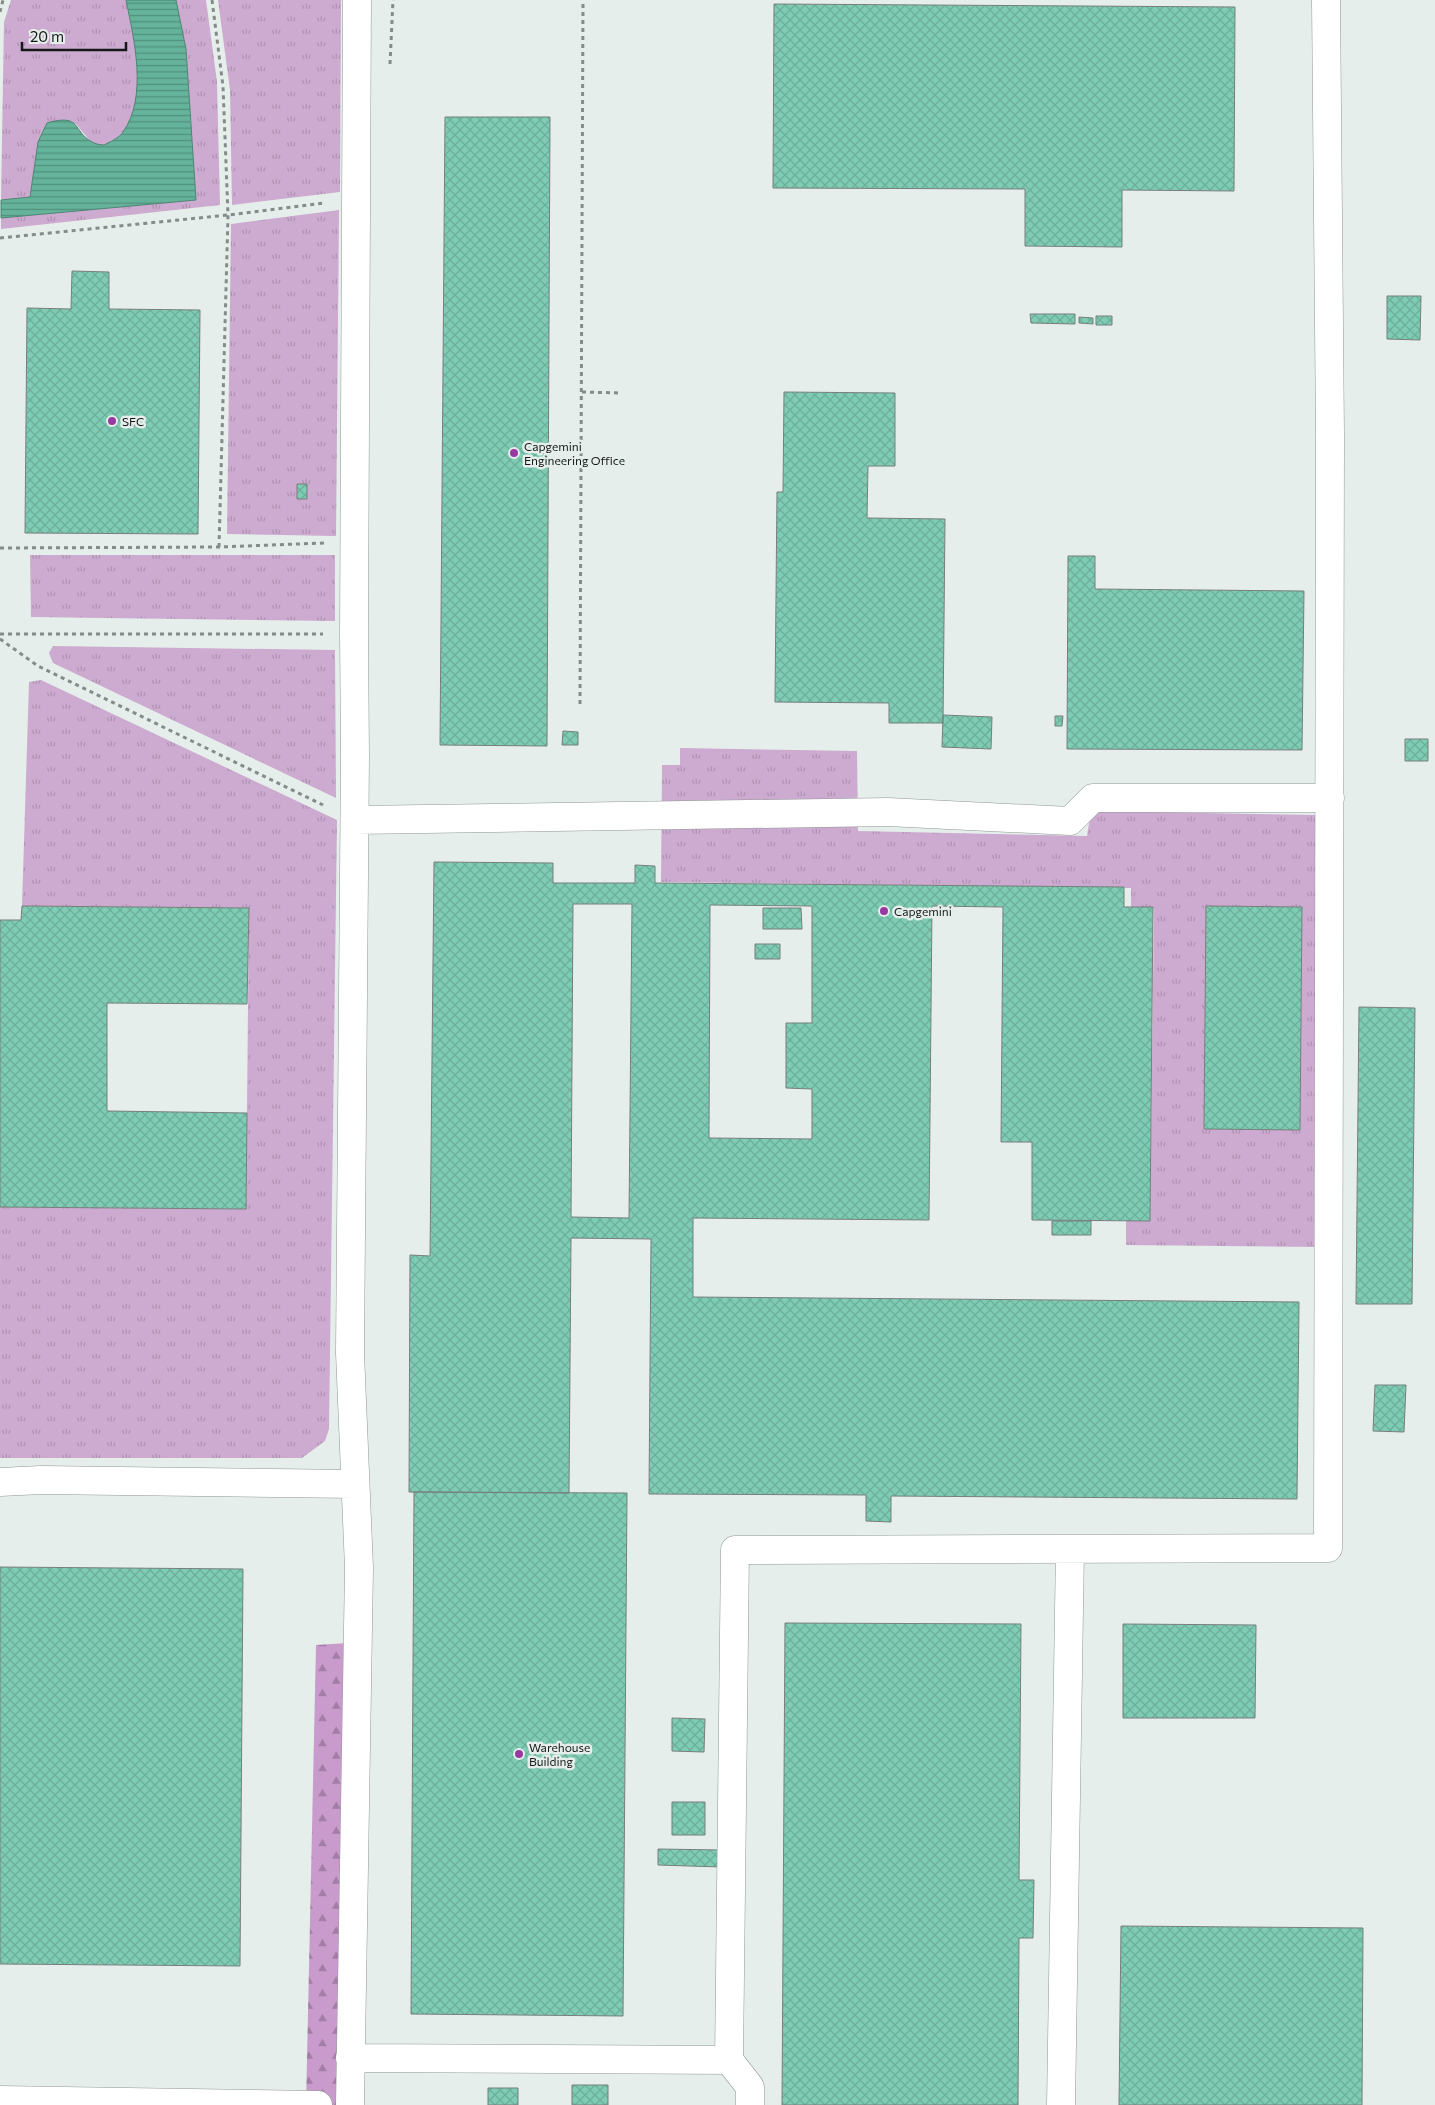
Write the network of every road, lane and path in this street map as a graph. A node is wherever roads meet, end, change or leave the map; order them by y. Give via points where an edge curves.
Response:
1 (3, 0) edge
2 (212, 0) edge
3 (357, 0) edge
4 (583, 0) edge
5 (1326, 0) edge
6 (0, 12) edge
7 (356, 199) junction
8 (228, 215) junction
9 (0, 238) edge
10 (582, 392) junction
11 (621, 393) dead end
12 (354, 542) junction
13 (219, 547) junction
14 (0, 548) edge
15 (0, 634) edge
16 (354, 634) junction
17 (0, 639) edge
18 (580, 704) dead end
19 (1330, 798) junction
20 (355, 820) junction
21 (0, 1482) edge
22 (354, 1484) junction
23 (1070, 1549) junction
24 (350, 2058) junction
25 (729, 2060) junction
26 (0, 2100) edge
27 (318, 2105) edge
28 (350, 2105) edge
29 (750, 2105) edge
30 (1061, 2105) edge

1 - 6 path
2 - 8 path via 223,86
3 - 7 lane
4 - 10 path
5 - 19 lane
7 - 8 path
7 - 12 lane
8 - 9 path
8 - 13 path
10 - 11 path
10 - 18 path
12 - 13 path
12 - 16 lane
13 - 14 path
15 - 16 path
16 - 20 lane
17 - 20 path via 38,666
19 - 20 lane via 1093,798 1070,821 888,812
19 - 23 lane via 1328,1548
20 - 22 lane via 350,1353
21 - 22 lane
22 - 24 lane via 359,1568
23 - 25 lane via 735,1550
23 - 30 lane
24 - 25 lane
24 - 28 lane
25 - 29 lane via 750,2087
26 - 27 lane

